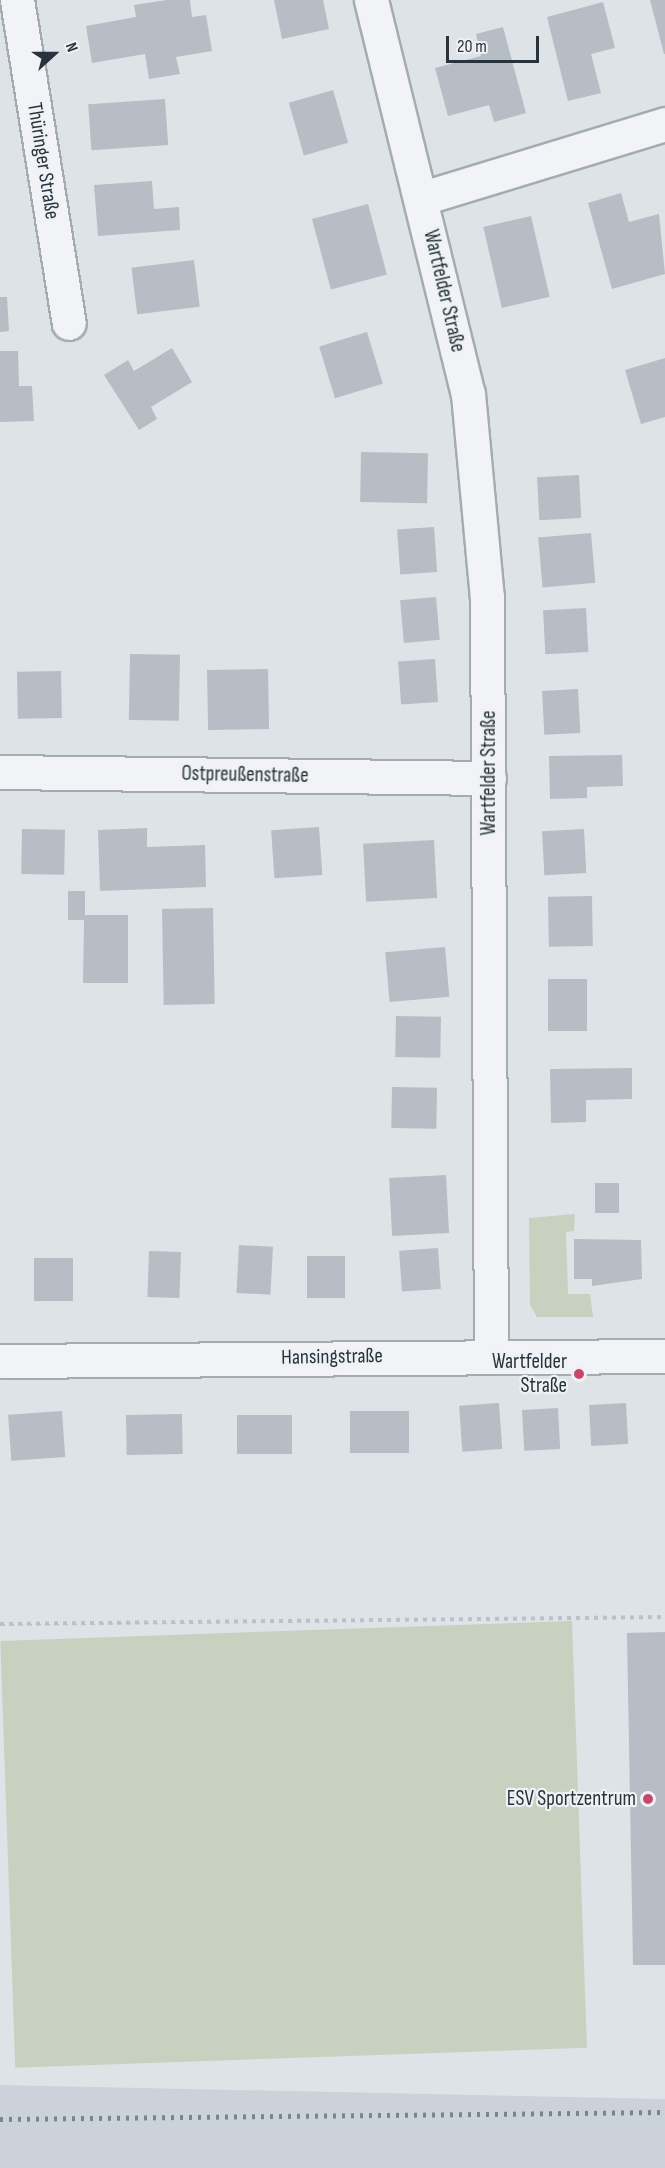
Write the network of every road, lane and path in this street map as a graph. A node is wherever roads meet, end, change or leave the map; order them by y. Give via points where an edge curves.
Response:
1 (18, 0) edge
2 (371, 0) edge
3 (665, 124) edge
4 (423, 198) junction
5 (69, 323) dead end
6 (0, 772) edge
7 (489, 778) junction
8 (491, 1355) junction
9 (665, 1356) edge
10 (0, 1360) edge
11 (665, 1617) edge
12 (0, 1624) edge

1 - 5 street, Thüringer Straße
2 - 4 street, Wartfelder Straße via 385,69
3 - 4 street
4 - 7 street, Wartfelder Straße via 468,394 487,597
6 - 7 street, Ostpreußenstraße
7 - 8 street, Wartfelder Straße
8 - 9 street, Hansingstraße
8 - 10 street, Hansingstraße
11 - 12 path

